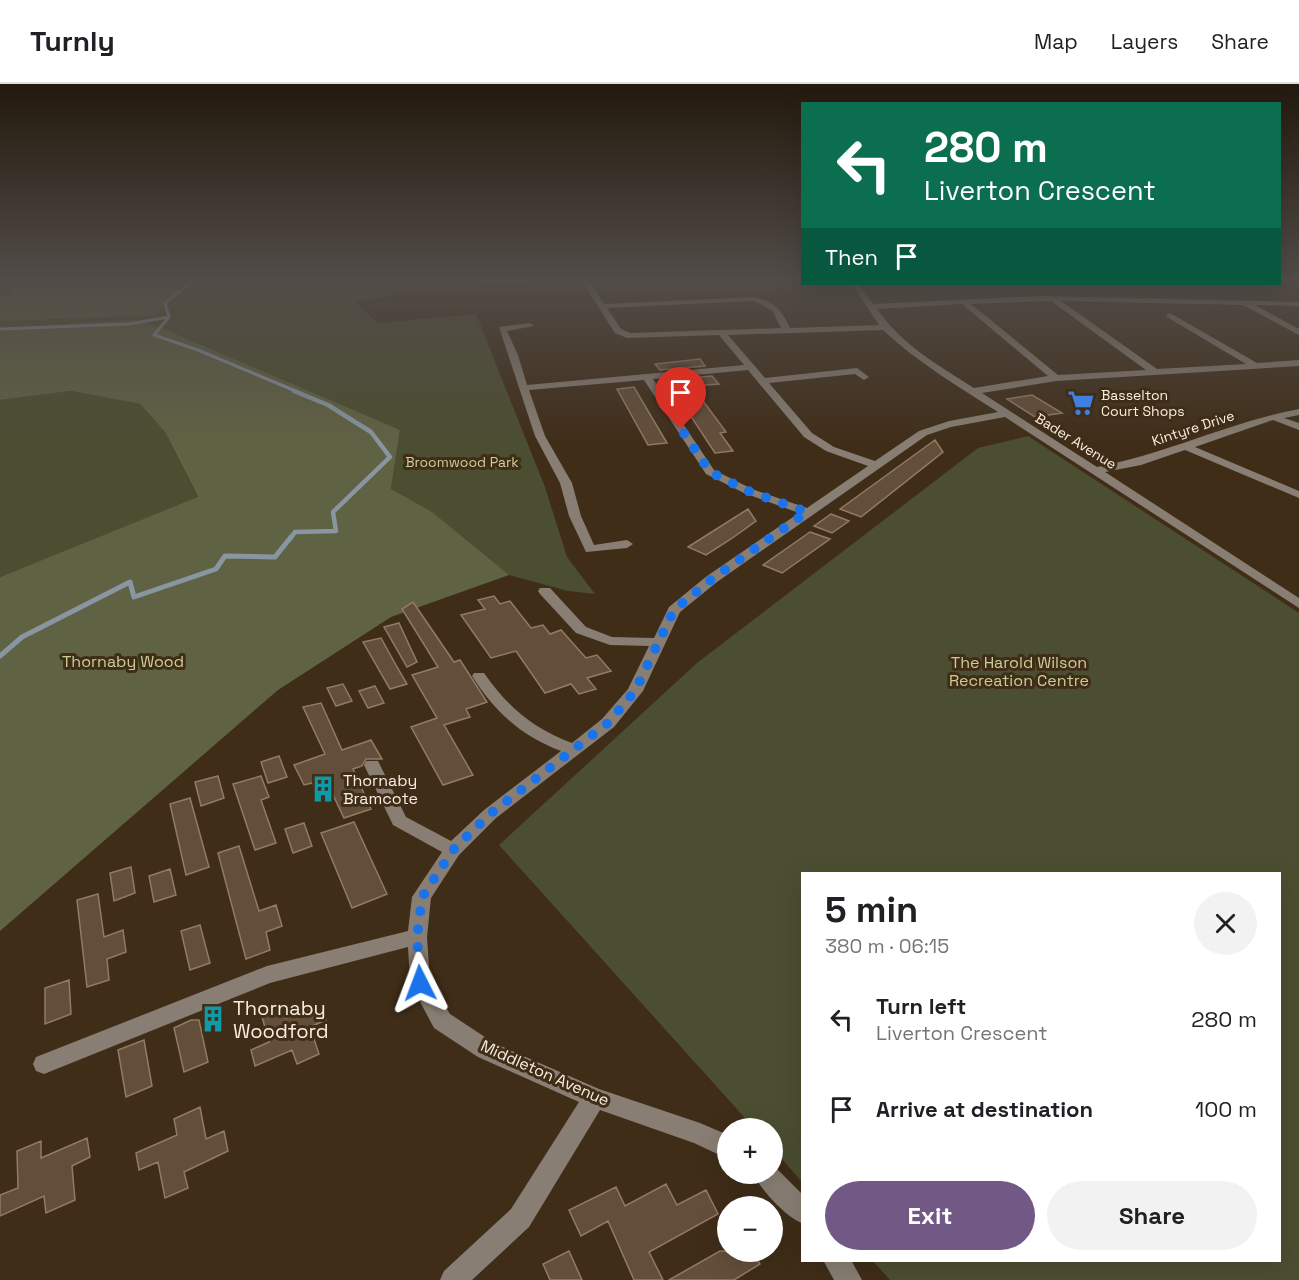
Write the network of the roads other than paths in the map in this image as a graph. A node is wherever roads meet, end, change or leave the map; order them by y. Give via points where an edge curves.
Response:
1 (504, 334) edge
2 (625, 334) edge
3 (669, 334) edge
4 (722, 334) edge
5 (892, 334) edge
6 (1001, 334) edge
7 (1102, 334) edge
8 (1202, 334) edge
9 (1299, 363) edge
10 (1256, 366) junction
11 (751, 367) junction
12 (1154, 371) junction
13 (647, 377) junction
14 (864, 377) dead end
15 (1056, 378) junction
16 (764, 381) junction
17 (523, 388) junction
18 (970, 392) junction
19 (1299, 412) edge
20 (1005, 414) junction
21 (1274, 417) junction
22 (1299, 427) edge
23 (1187, 447) junction
24 (875, 465) junction
25 (1095, 471) junction
26 (1299, 495) edge
27 (807, 512) junction
28 (627, 544) dead end
29 (545, 591) dead end
30 (1299, 604) edge
31 (659, 642) junction
32 (479, 676) dead end
33 (576, 750) junction
34 (372, 765) dead end
35 (453, 850) junction
36 (417, 937) junction
37 (44, 1064) dead end
38 (595, 1098) junction
39 (717, 1142) edge
40 (776, 1184) edge
41 (801, 1210) edge
42 (837, 1262) edge
43 (453, 1280) edge
44 (849, 1280) edge

1 - 17 street
2 - 3 street
4 - 11 street
5 - 18 street, Bader Avenue
6 - 15 street
7 - 12 street
8 - 10 street
9 - 10 street
10 - 12 street
11 - 13 street
11 - 16 street
12 - 15 street
13 - 17 street
13 - 27 street via 710,472 748,491
14 - 16 street via 857,371
15 - 18 street
16 - 24 street via 808,435 830,449
17 - 28 street via 540,436 566,483 590,549
18 - 20 street, Bader Avenue
19 - 21 street, Kintyre Drive
20 - 24 street, Middleton Avenue via 923,433
20 - 25 street, Bader Avenue
21 - 22 street
21 - 23 street, Kintyre Drive
23 - 25 street, Kintyre Drive
23 - 26 street
24 - 27 street, Middleton Avenue
25 - 30 street, Bader Avenue
27 - 31 street, Middleton Avenue via 674,610
29 - 31 street via 581,630 610,641
31 - 33 street, Middleton Avenue via 635,691 608,723
32 - 33 street via 509,716 549,741
33 - 35 street, Middleton Avenue via 490,814
34 - 35 street via 399,821
35 - 36 street, Middleton Avenue via 422,897
36 - 37 street via 267,975
36 - 38 street, Middleton Avenue via 420,983 442,1021 486,1050
38 - 39 street, Middleton Avenue
38 - 43 street via 520,1218
40 - 41 street
42 - 44 street

